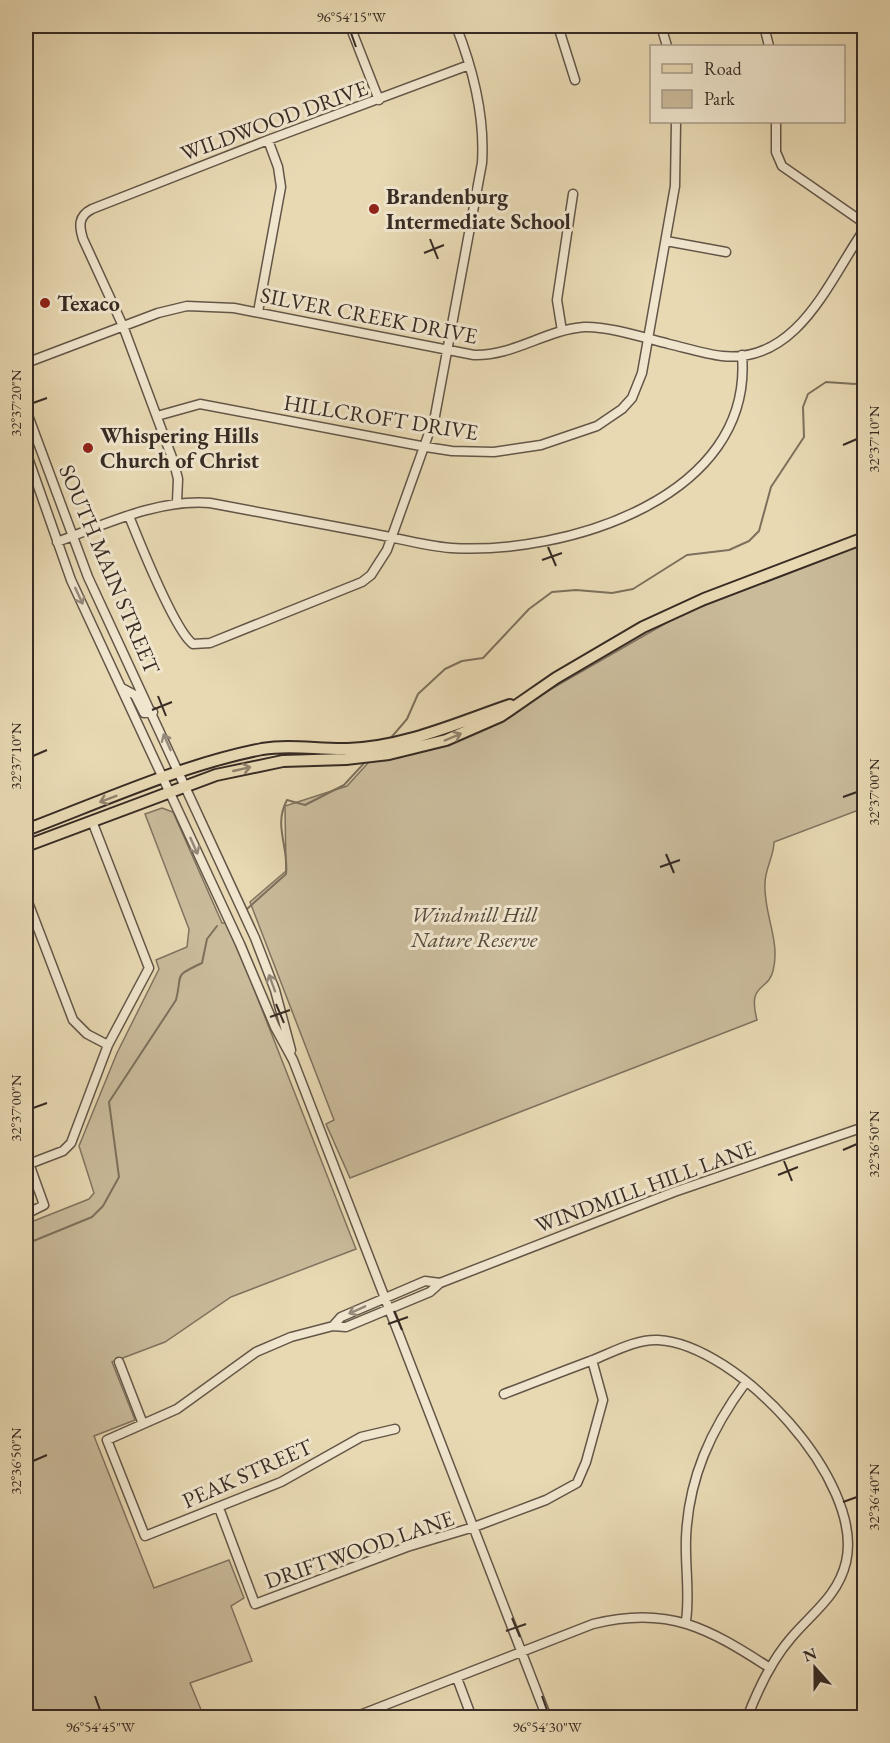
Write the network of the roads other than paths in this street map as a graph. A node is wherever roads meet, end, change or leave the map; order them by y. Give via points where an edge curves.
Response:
1 (350, 26) edge
2 (456, 26) edge
3 (558, 26) edge
4 (661, 26) edge
5 (764, 26) edge
6 (667, 45) edge
7 (769, 45) edge
8 (469, 65) junction
9 (575, 80) dead end
10 (379, 100) junction
11 (676, 123) edge
12 (776, 123) edge
13 (268, 140) junction
14 (573, 194) dead end
15 (864, 223) edge
16 (864, 230) edge
17 (666, 241) junction
18 (726, 252) dead end
19 (258, 312) junction
20 (123, 326) junction
21 (562, 331) junction
22 (648, 339) junction
23 (446, 351) junction
24 (742, 355) junction
25 (26, 363) edge
26 (26, 410) edge
27 (157, 416) junction
28 (38, 447) junction
29 (426, 447) junction
30 (26, 452) edge
31 (177, 502) junction
32 (129, 516) junction
33 (73, 536) junction
34 (393, 537) junction
35 (864, 538) edge
36 (57, 542) junction
37 (119, 641) junction
38 (103, 648) junction
39 (122, 688) junction
40 (519, 702) junction
41 (153, 712) junction
42 (346, 754) junction
43 (180, 772) junction
44 (163, 778) junction
45 (187, 786) junction
46 (170, 792) junction
47 (92, 822) junction
48 (26, 830) edge
49 (26, 846) edge
50 (26, 897) edge
51 (255, 938) junction
52 (240, 944) junction
53 (108, 1044) junction
54 (293, 1060) junction
55 (864, 1127) edge
56 (26, 1155) edge
57 (29, 1164) junction
58 (26, 1214) edge
59 (440, 1283) junction
60 (385, 1298) junction
61 (388, 1309) junction
62 (333, 1326) junction
63 (592, 1360) junction
64 (119, 1362) dead end
65 (746, 1382) junction
66 (504, 1394) dead end
67 (143, 1424) junction
68 (395, 1429) dead end
69 (219, 1508) junction
70 (474, 1527) junction
71 (145, 1536) joint
72 (686, 1622) junction
73 (522, 1652) junction
74 (770, 1668) junction
75 (457, 1678) junction
76 (366, 1715) edge
77 (352, 1718) edge
78 (472, 1718) edge
79 (547, 1718) edge
80 (747, 1718) edge

1 - 10 street
2 - 8 street
3 - 9 street
4 - 6 street
5 - 7 street
8 - 10 street, WILDWOOD DRIVE
8 - 23 street via 482,125 482,163
10 - 13 street, WILDWOOD DRIVE
11 - 17 street, HILLCROFT DRIVE via 675,186
12 - 15 street via 776,152 782,166
13 - 19 street via 281,187
13 - 20 street, WILDWOOD DRIVE via 92,209 83,216 80,228 92,262
14 - 21 street via 557,300
16 - 24 street, SILVER CREEK DRIVE via 798,328 773,345
17 - 18 street
17 - 22 street, HILLCROFT DRIVE
19 - 20 street, SILVER CREEK DRIVE via 187,306
19 - 23 street, SILVER CREEK DRIVE
20 - 25 street, SILVER CREEK DRIVE
20 - 27 street
21 - 22 street, SILVER CREEK DRIVE via 585,327
21 - 23 street, SILVER CREEK DRIVE via 498,355
22 - 24 street, SILVER CREEK DRIVE via 722,356
22 - 29 street, HILLCROFT DRIVE via 642,373 632,398 597,426 541,445 502,452
23 - 29 street
24 - 34 street via 744,374 735,410 711,453 677,488 631,515 564,536 493,548 433,546
26 - 28 street, SOUTH MAIN STREET
27 - 29 street, HILLCROFT DRIVE via 200,404
27 - 31 street via 176,470
28 - 30 street
28 - 33 street, SOUTH MAIN STREET
29 - 34 street
30 - 36 street, SOUTH MAIN STREET
31 - 32 street
31 - 34 street via 210,503
32 - 33 street
32 - 34 street via 183,633 194,644 201,645 362,582 380,563
33 - 36 street
33 - 37 street, SOUTH MAIN STREET
35 - 40 main road via 704,599 643,627
36 -> 38 street, SOUTH MAIN STREET
37 - 38 street
37 - 41 street, SOUTH MAIN STREET
38 - 39 street, SOUTH MAIN STREET
39 - 41 street via 135,695 144,713
39 - 44 street, SOUTH MAIN STREET
40 - 42 main road via 423,736
42 -> 40 main road via 397,752 446,740 501,716
43 -> 41 street, SOUTH MAIN STREET
42 - 43 main road via 292,746 214,760
45 -> 42 main road via 249,767
43 - 44 main road
43 - 45 street, SOUTH MAIN STREET
44 - 46 street, SOUTH MAIN STREET
44 -> 48 main road
45 - 46 main road
45 - 51 street, SOUTH MAIN STREET
46 - 47 main road
46 -> 52 street, SOUTH MAIN STREET
47 - 49 main road
47 - 53 street via 149,968
50 - 53 street via 73,1020 87,1034
51 - 52 street
54 -> 51 street, SOUTH MAIN STREET via 285,1023
52 - 54 street, SOUTH MAIN STREET
53 - 57 street via 71,1143 63,1151
54 - 60 street
55 - 59 street, WINDMILL HILL LANE via 674,1192
56 - 57 street
57 - 58 street via 44,1205
59 - 60 street, WINDMILL HILL LANE via 425,1281
59 - 61 street, WINDMILL HILL LANE via 430,1292
60 - 61 street
60 -> 62 street, WINDMILL HILL LANE via 341,1317
61 - 62 street, WINDMILL HILL LANE via 346,1327
61 - 70 street
62 - 67 street, WINDMILL HILL LANE via 291,1337 256,1352 198,1397
63 - 65 street via 633,1344 657,1340 697,1349
63 - 66 street
63 - 70 street, DRIFTWOOD LANE via 603,1400 576,1483 546,1500
64 - 67 street
65 - 72 street via 709,1439 689,1503
65 - 74 street via 807,1443 842,1508 848,1532 844,1568 829,1599 790,1638
67 - 71 street, WINDMILL HILL LANE via 107,1440
68 - 69 street, PEAK STREET via 361,1437 281,1482
69 - 70 street, DRIFTWOOD LANE via 255,1604 407,1547
69 - 71 street, PEAK STREET
70 - 73 street
72 - 73 street via 648,1617 609,1620
72 - 74 street via 718,1635
73 - 75 street
73 - 79 street
74 - 80 street
75 - 76 street
75 - 78 street
76 - 77 street

